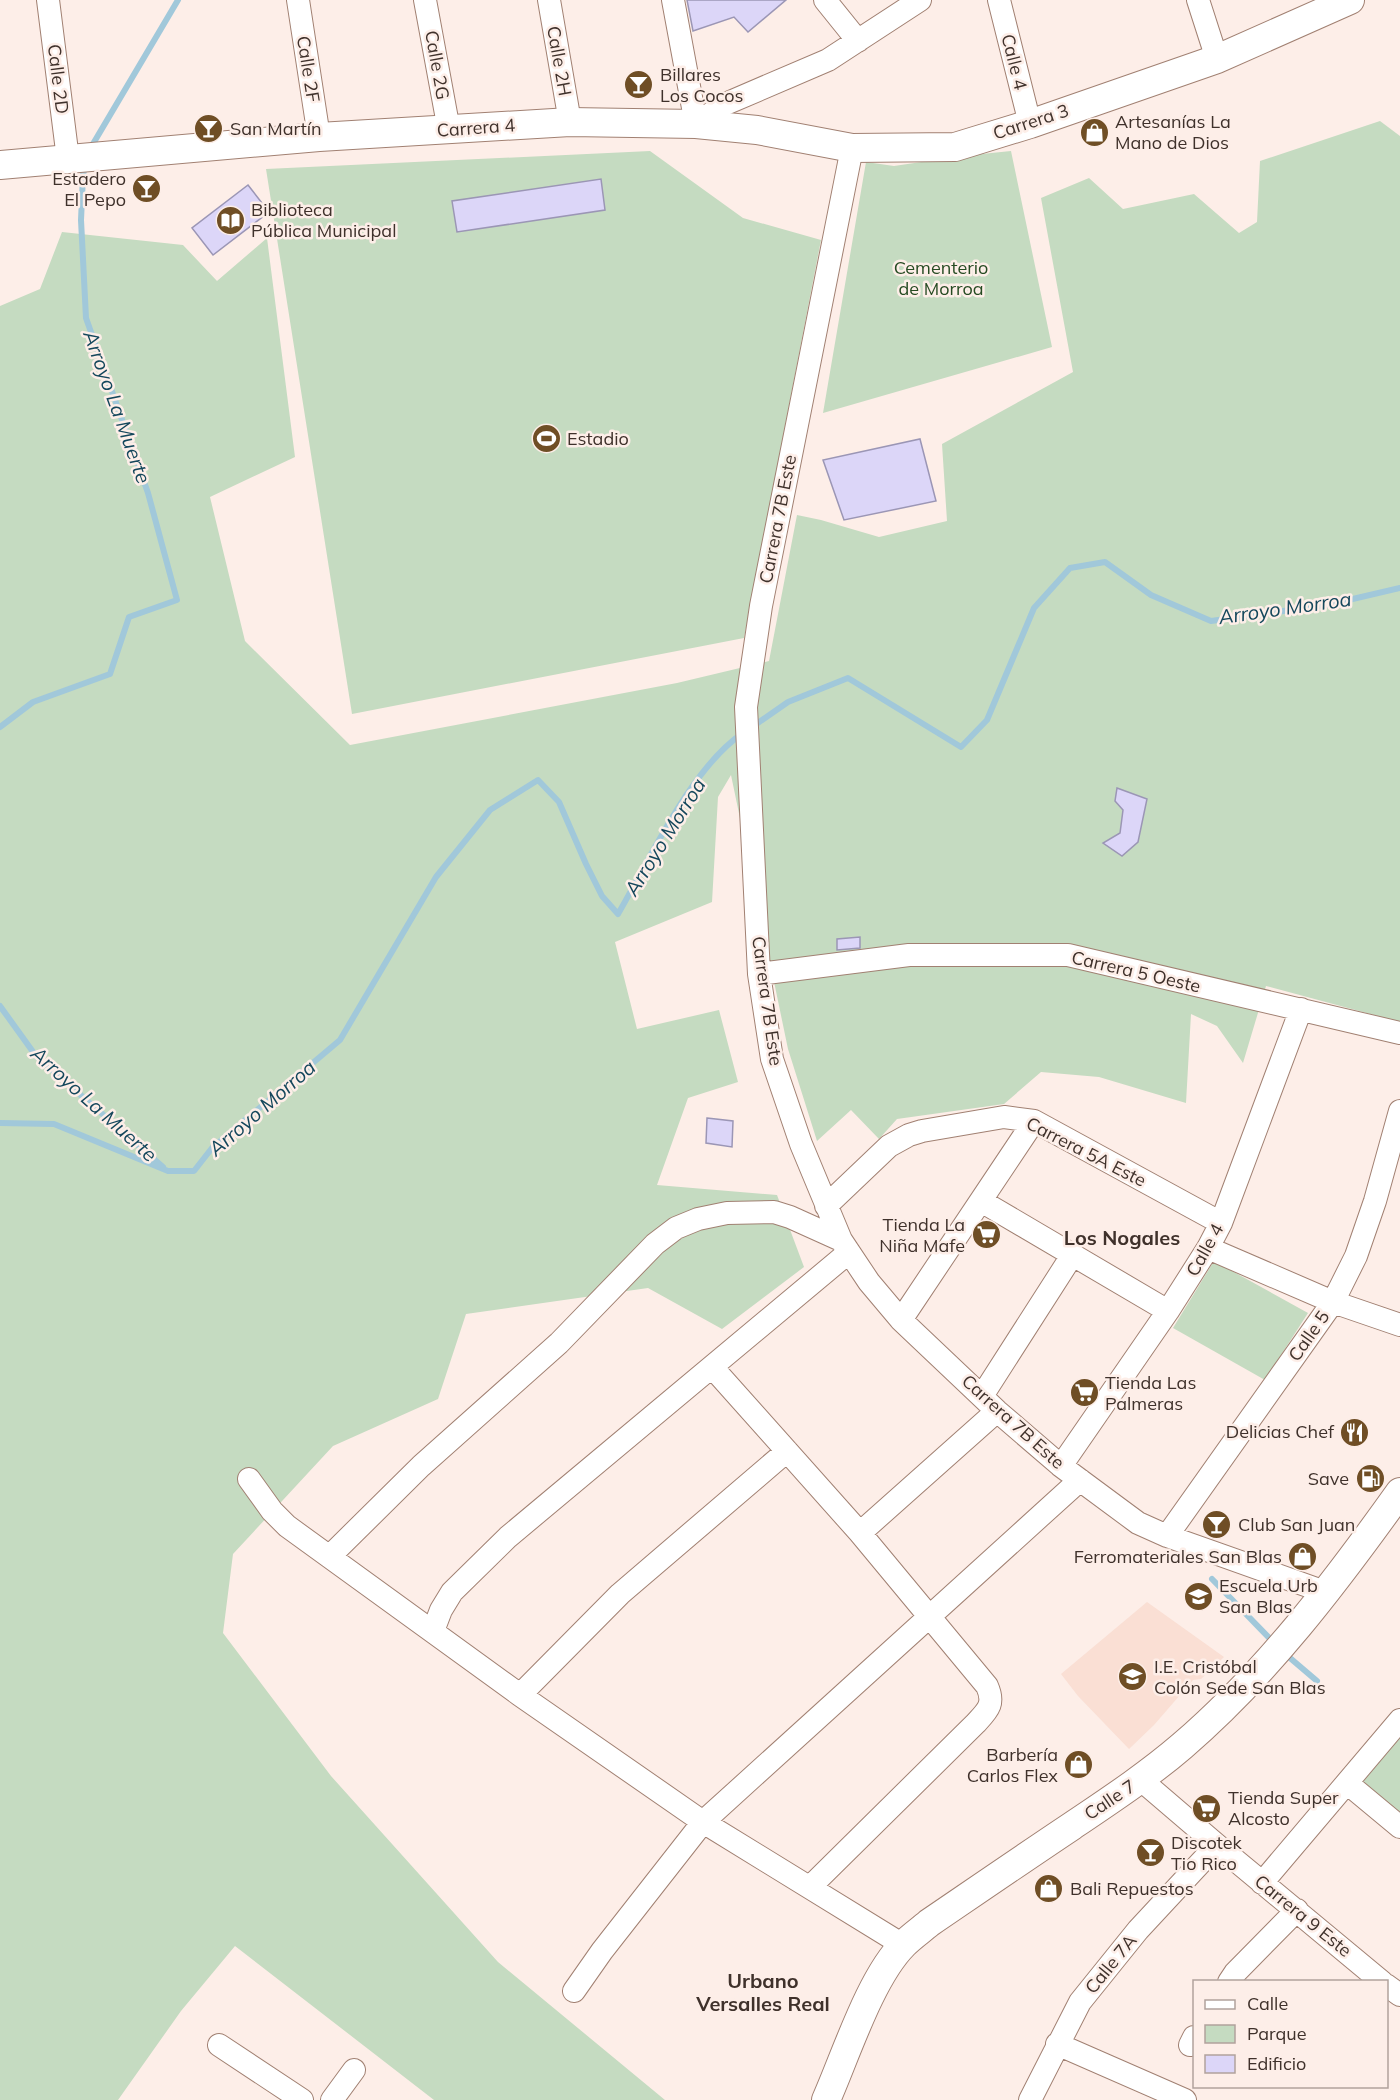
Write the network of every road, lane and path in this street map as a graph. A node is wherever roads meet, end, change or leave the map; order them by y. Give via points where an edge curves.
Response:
1 (48, 0) edge
2 (298, 0) edge
3 (425, 0) edge
4 (549, 0) edge
5 (674, 0) edge
6 (825, 0) edge
7 (921, 0) edge
8 (999, 0) edge
9 (1198, 0) edge
10 (1350, 0) edge
11 (858, 41) junction
12 (1217, 59) junction
13 (570, 122) junction
14 (696, 124) junction
15 (1030, 124) junction
16 (449, 130) junction
17 (319, 137) junction
18 (852, 148) junction
19 (86, 157) junction
20 (0, 165) edge
21 (759, 974) junction
22 (1301, 1009) junction
23 (1400, 1033) edge
24 (1400, 1111) edge
25 (1034, 1121) junction
26 (981, 1201) junction
27 (826, 1206) junction
28 (1221, 1223) junction
29 (844, 1246) junction
30 (1208, 1248) junction
31 (1073, 1254) junction
32 (1333, 1302) junction
33 (1168, 1311) junction
34 (901, 1320) junction
35 (1400, 1325) edge
36 (712, 1367) junction
37 (990, 1403) junction
38 (786, 1451) junction
39 (1061, 1466) junction
40 (249, 1479) dead end
41 (1080, 1480) junction
42 (1400, 1492) edge
43 (860, 1533) junction
44 (1167, 1536) junction
45 (330, 1556) junction
46 (1325, 1592) junction
47 (928, 1616) junction
48 (433, 1631) junction
49 (520, 1695) junction
50 (1400, 1720) edge
51 (1141, 1780) junction
52 (1347, 1782) junction
53 (704, 1822) junction
54 (1400, 1827) edge
55 (1216, 1845) junction
56 (1262, 1882) junction
57 (810, 1887) junction
58 (1297, 1910) junction
59 (903, 1945) junction
60 (1230, 1980) edge
61 (1380, 1980) edge
62 (574, 1991) dead end
63 (1057, 2044) junction
64 (219, 2045) dead end
65 (354, 2070) dead end
66 (302, 2100) edge
67 (332, 2100) edge
68 (826, 2100) edge
69 (1030, 2100) edge
70 (1185, 2100) edge

1 - 19 street, Calle 2D
2 - 17 street, Calle 2F
3 - 16 street, Calle 2G
4 - 13 street, Calle 2H
5 - 14 street
6 - 11 street
7 - 11 street
8 - 15 street, Calle 4
9 - 12 street
10 - 12 street, Carrera 3
11 - 14 street via 828,60 723,105
12 - 15 street, Carrera 3
13 - 14 street, Carrera 4
13 - 16 street, Carrera 4
14 - 18 street, Carrera 3 via 757,130
15 - 18 street, Carrera 3 via 955,147
16 - 17 street, Carrera 4
17 - 19 street, Carrera 4
18 - 21 street, Carrera 7B Este via 761,606 746,707
19 - 20 street, Carrera 4
21 - 22 street, Carrera 5 Oeste via 909,955 1068,956
21 - 27 street, Carrera 7B Este via 771,1059
22 - 23 street, Carrera 5 Oeste
22 - 28 street, Calle 4
24 - 32 street, Calle 5 via 1356,1256
25 - 26 street
25 - 27 street, Carrera 5A Este via 1004,1117 909,1136 889,1146
25 - 28 street, Carrera 5A Este
26 - 31 street
26 - 34 street
27 - 29 street, Carrera 7B Este
28 - 30 street, Calle 4
29 - 34 street, Carrera 7B Este
29 - 36 street
29 - 45 street via 774,1212 727,1213 676,1228
30 - 32 street
30 - 33 street, Calle 4
31 - 33 street
31 - 37 street
32 - 35 street
32 - 44 street, Calle 5
33 - 39 street, Calle 4
34 - 37 street, Carrera 7B Este
36 - 38 street
36 - 48 street via 490,1553 452,1592
37 - 39 street, Carrera 7B Este
37 - 43 street
38 - 43 street
38 - 49 street via 620,1594
39 - 41 street, Carrera 7B Este
40 - 45 street via 287,1526
41 - 44 street, Carrera 7B Este via 1138,1523
41 - 47 street
42 - 46 street, Calle 7
43 - 47 street
44 - 46 street, Carrera 7B Este
45 - 48 street
46 - 51 street, Calle 7 via 1280,1647 1208,1722
47 - 53 street
47 - 57 street via 987,1686 991,1704
48 - 49 street
49 - 53 street
50 - 52 street
51 - 55 street, Carrera 9 Este
51 - 59 street, Calle 7 via 929,1923
52 - 54 street
52 - 56 street
53 - 57 street
53 - 62 street
55 - 56 street, Carrera 9 Este
55 - 63 street, Calle 7A via 1138,1930 1080,2002
56 - 58 street, Carrera 9 Este
57 - 59 street
58 - 60 street
58 - 61 street, Carrera 9 Este
59 - 68 street, Calle 7 via 860,2018
63 - 69 street, Calle 7A
63 - 70 street
64 - 66 street
65 - 67 street

